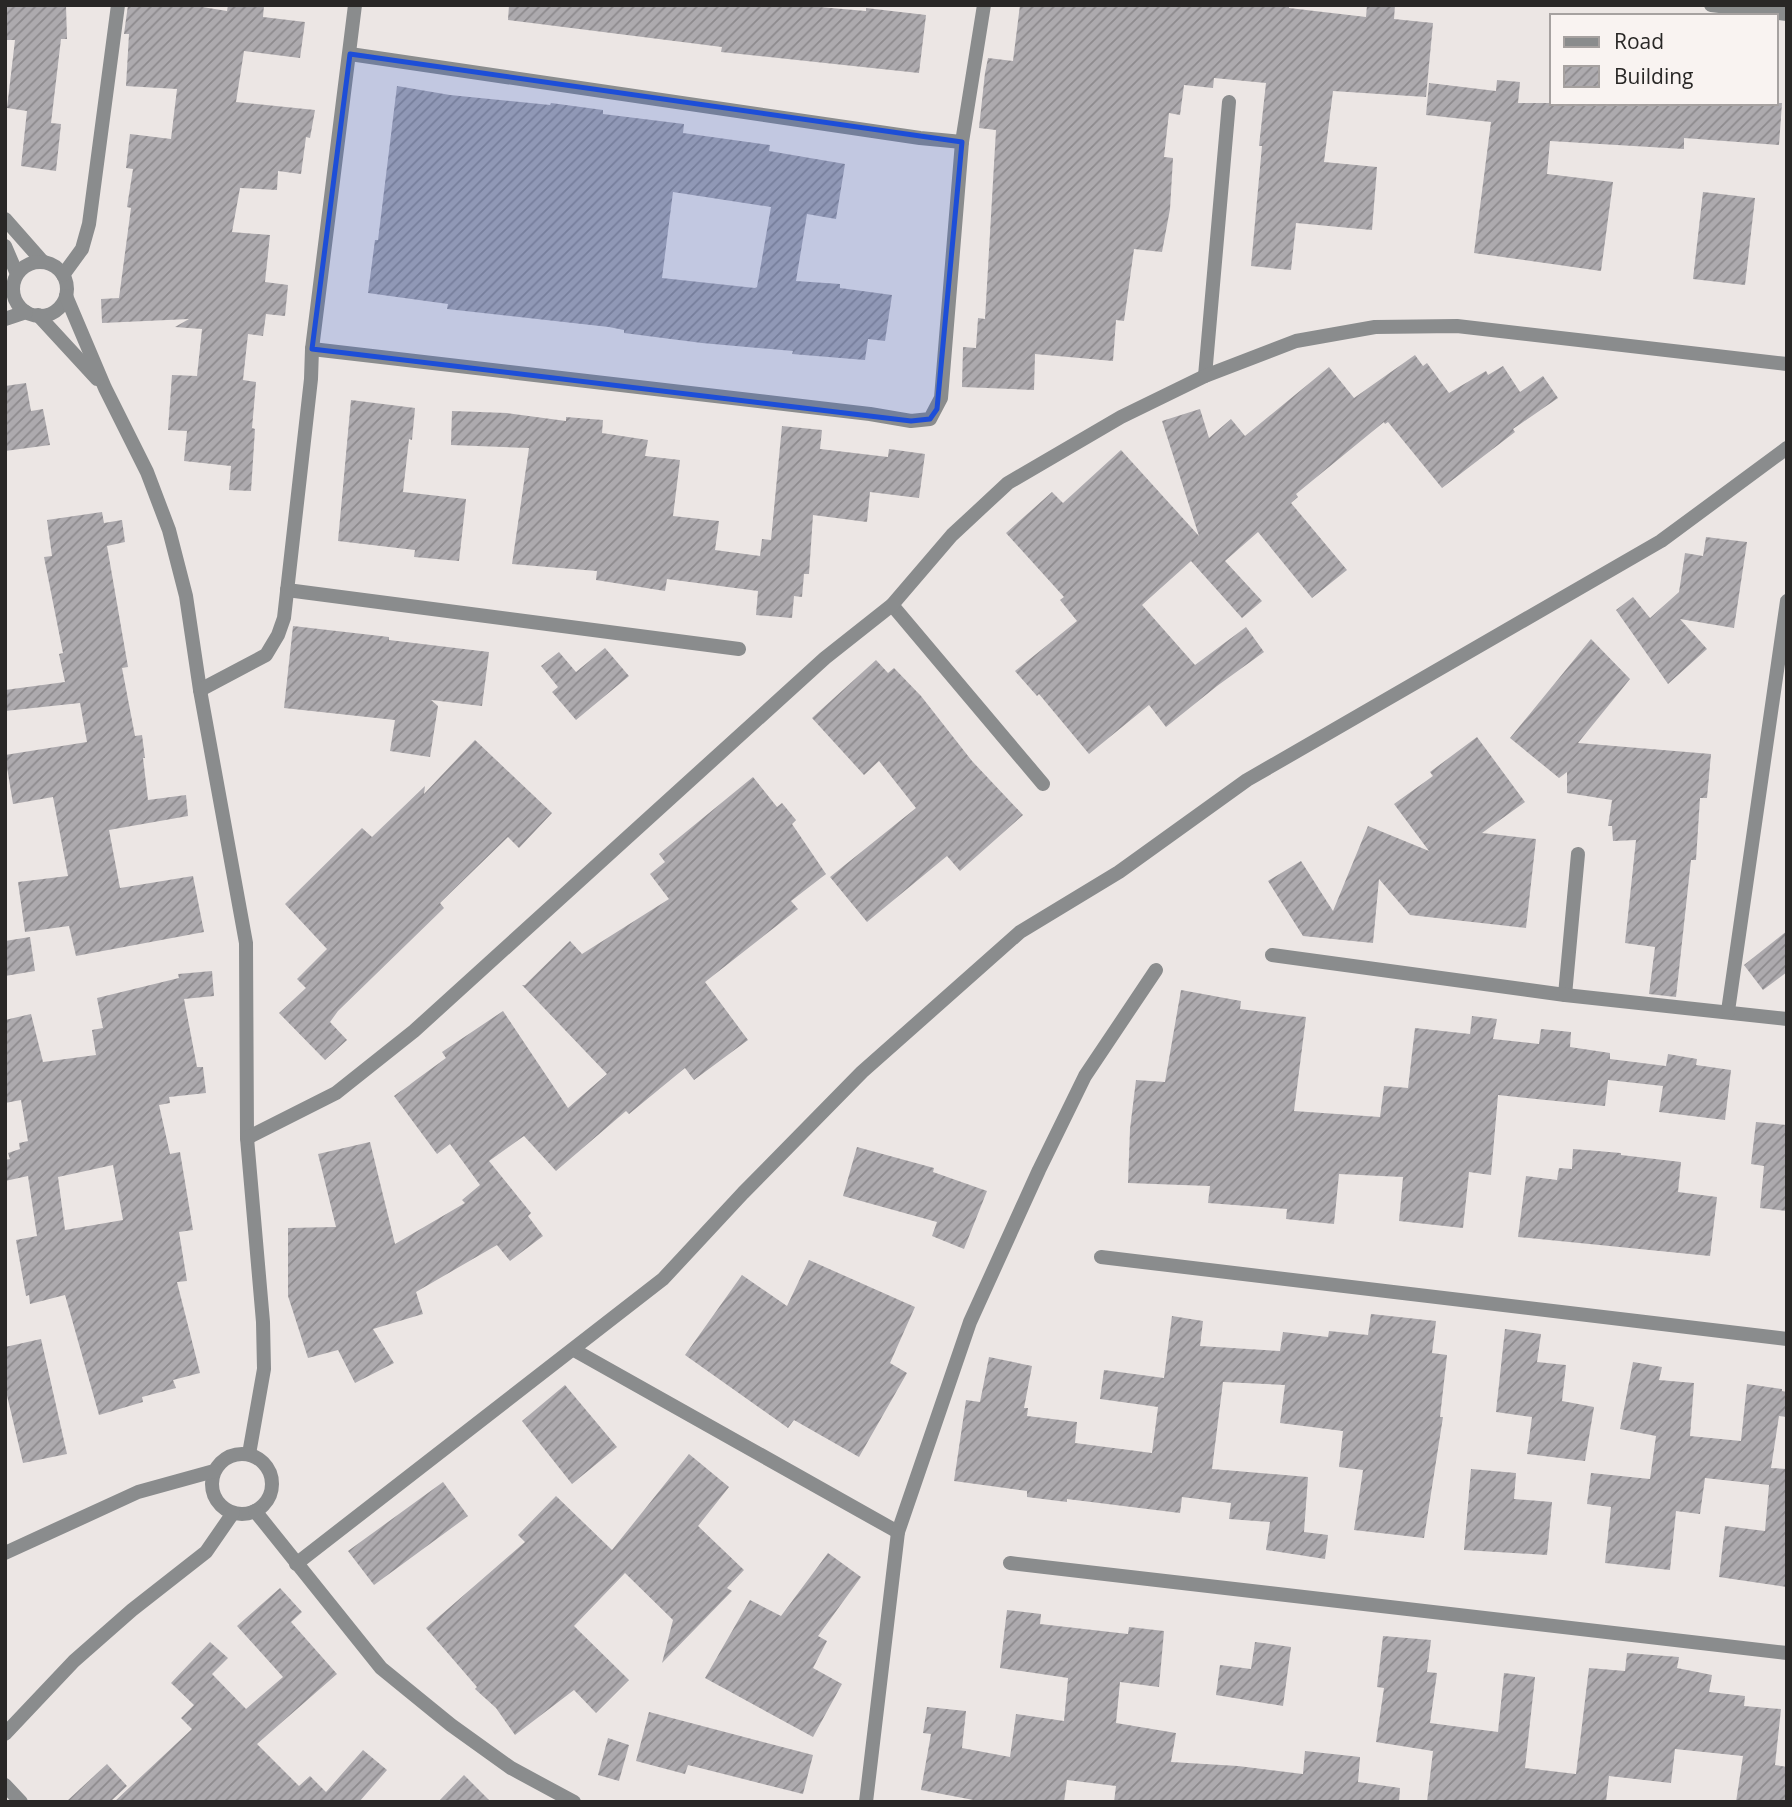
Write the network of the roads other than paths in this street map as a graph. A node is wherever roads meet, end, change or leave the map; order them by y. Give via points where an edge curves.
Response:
1 (118, 5) edge
2 (355, 5) edge
3 (984, 5) edge
4 (1711, 5) edge
5 (1787, 14) edge
6 (350, 54) junction
7 (1229, 102) dead end
8 (962, 142) junction
9 (5, 219) edge
10 (5, 246) edge
11 (43, 262) junction
12 (63, 275) junction
13 (12, 280) edge
14 (66, 296) junction
15 (32, 314) junction
16 (5, 319) edge
17 (312, 349) junction
18 (1787, 364) edge
19 (1205, 376) junction
20 (105, 388) junction
21 (1787, 448) edge
22 (287, 590) junction
23 (1787, 601) edge
24 (892, 605) junction
25 (739, 649) dead end
26 (200, 690) junction
27 (1043, 783) dead end
28 (1578, 854) dead end
29 (1272, 955) dead end
30 (1156, 970) dead end
31 (1565, 995) junction
32 (1728, 1012) junction
33 (1787, 1019) edge
34 (247, 1138) junction
35 (1101, 1257) dead end
36 (1787, 1339) edge
37 (574, 1350) junction
38 (249, 1454) junction
39 (214, 1471) junction
40 (255, 1511) junction
41 (233, 1513) junction
42 (898, 1532) junction
43 (5, 1553) edge
44 (1010, 1563) dead end
45 (296, 1564) junction
46 (1787, 1653) edge
47 (5, 1734) edge
48 (5, 1785) edge
49 (21, 1802) edge
50 (574, 1802) edge
51 (866, 1802) edge

1 - 12 street via 89,225 82,249
2 - 6 street
3 - 8 street
4 - 5 street
6 - 8 street
6 - 17 street
7 - 19 street
8 - 17 street via 941,398 930,419 911,421
9 - 11 street
10 - 13 street
11 - 12 street
11 - 13 street via 33,263
12 - 14 street
13 - 15 street via 18,303
14 - 15 street via 50,313
14 - 20 street
15 - 16 street
15 - 20 street
17 - 22 street
18 - 19 street via 1457,326 1375,327 1296,341
19 - 24 street via 1121,417 1008,483 952,535
20 - 26 street via 169,530 186,596
21 - 37 street via 1661,541 1247,780 1119,872 1020,932 862,1073 663,1279
22 - 25 street
22 - 26 street via 284,618 266,655
23 - 32 street
24 - 27 street
24 - 34 street via 825,658 414,1031 336,1093
26 - 34 street via 246,943
28 - 31 street
29 - 31 street
30 - 42 street via 1085,1076 1039,1170 970,1322
31 - 32 street
32 - 33 street
34 - 38 street via 264,1369
35 - 36 street
37 - 42 street
37 - 45 street
38 - 39 street via 228,1456
38 - 40 street via 267,1466 271,1475 270,1496
39 - 41 street via 211,1481 216,1501
39 - 43 street via 138,1492
40 - 41 street
40 - 45 street
41 - 47 street via 206,1552 74,1661
42 - 51 street
44 - 46 street
45 - 50 street via 381,1668 511,1768
48 - 49 street

